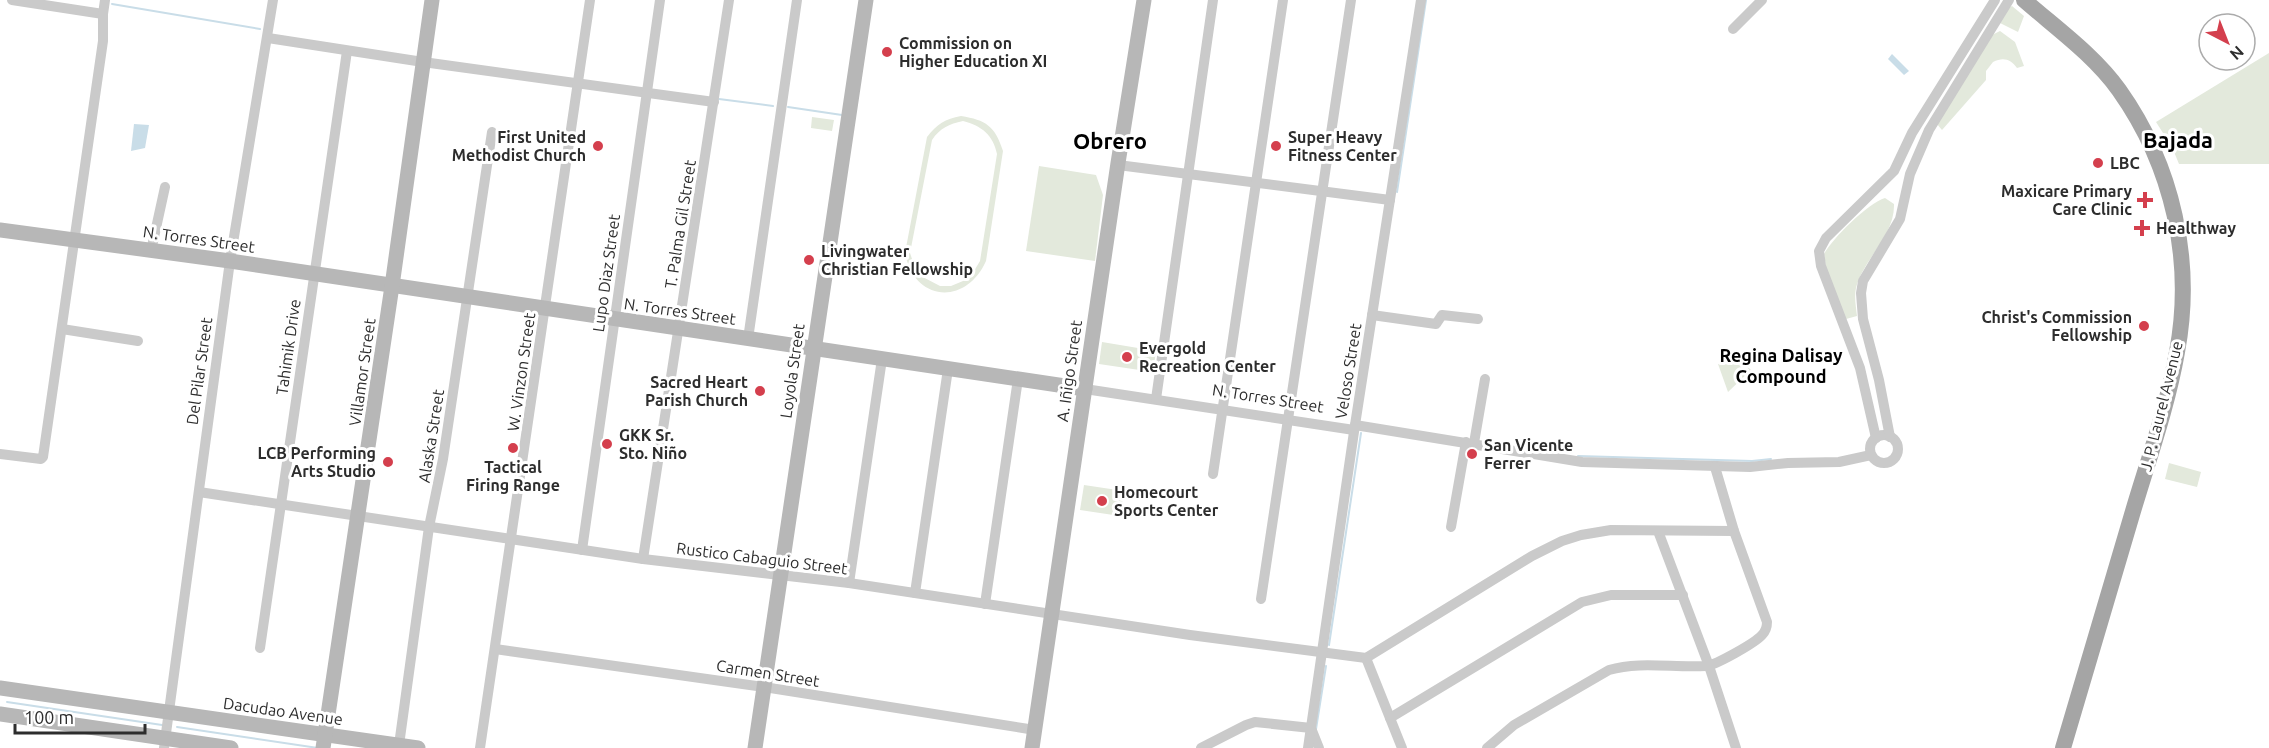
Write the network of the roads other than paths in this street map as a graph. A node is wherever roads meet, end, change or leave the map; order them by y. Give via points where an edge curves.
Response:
1 (12, 0) edge
2 (105, 0) edge
3 (273, 0) edge
4 (432, 0) edge
5 (591, 0) edge
6 (660, 0) edge
7 (729, 0) edge
8 (797, 0) edge
9 (866, 0) edge
10 (1144, 0) edge
11 (1213, 0) edge
12 (1283, 0) edge
13 (1351, 0) edge
14 (1420, 0) edge
15 (1762, 0) edge
16 (1995, 0) edge
17 (2009, 0) edge
18 (2024, 0) edge
19 (103, 14) junction
20 (1733, 29) dead end
21 (268, 38) junction
22 (347, 51) junction
23 (423, 62) junction
24 (578, 83) junction
25 (646, 92) junction
26 (714, 102) junction
27 (492, 132) dead end
28 (1118, 165) junction
29 (1188, 174) junction
30 (1255, 182) junction
31 (165, 187) dead end
32 (1322, 191) junction
33 (1389, 200) junction
34 (0, 230) edge
35 (73, 240) junction
36 (151, 251) junction
37 (230, 261) junction
38 (313, 274) junction
39 (392, 286) junction
40 (466, 297) junction
41 (545, 308) junction
42 (1372, 315) junction
43 (614, 319) junction
44 (1478, 319) dead end
45 (1863, 319) junction
46 (1844, 324) junction
47 (680, 328) junction
48 (62, 329) junction
49 (748, 339) junction
50 (138, 341) dead end
51 (814, 348) junction
52 (882, 359) junction
53 (948, 369) junction
54 (1018, 379) junction
55 (1485, 379) dead end
56 (1084, 389) junction
57 (1156, 399) junction
58 (1222, 409) junction
59 (1287, 420) junction
60 (1354, 427) junction
61 (1890, 437) junction
62 (1876, 438) junction
63 (1470, 443) junction
64 (0, 454) edge
65 (1871, 455) junction
66 (1714, 467) junction
67 (1213, 474) dead end
68 (199, 492) junction
69 (282, 503) junction
70 (359, 515) junction
71 (429, 527) junction
72 (1451, 527) dead end
73 (1658, 531) junction
74 (1734, 531) junction
75 (512, 539) junction
76 (582, 550) junction
77 (643, 559) junction
78 (780, 575) junction
79 (849, 583) junction
80 (915, 593) junction
81 (1683, 595) junction
82 (1261, 599) dead end
83 (985, 604) junction
84 (1053, 614) junction
85 (260, 648) dead end
86 (495, 649) junction
87 (1322, 651) junction
88 (1366, 658) junction
89 (1709, 666) junction
90 (764, 687) junction
91 (3, 688) edge
92 (169, 714) junction
93 (1, 715) edge
94 (1390, 718) junction
95 (1311, 728) junction
96 (1035, 730) junction
97 (324, 742) edge
98 (164, 744) edge
99 (399, 745) junction
100 (231, 748) edge
101 (418, 748) edge
102 (480, 748) edge
103 (755, 748) edge
104 (1032, 748) edge
105 (1201, 748) edge
106 (1308, 748) edge
107 (1319, 748) edge
108 (1402, 748) edge
109 (1488, 748) edge
110 (1736, 748) edge
111 (2063, 748) edge

1 - 19 street
2 - 19 street
3 - 21 street, Del Pilar Street
4 - 23 street, Villamor Street
5 - 24 street, W. Vinzon Street
6 - 25 street, Lupo Diaz Street
7 - 26 street, T. Palma Gil Street
8 - 49 street
9 - 51 street, Loyola Street
10 - 28 street, A. Iñigo Street
11 - 29 street
12 - 30 street
13 - 32 street
14 - 33 street, Veloso Street
15 - 20 street
16 - 46 street via 1909,138 1894,171 1821,245 1821,267
17 - 45 street via 1942,106 1922,146 1910,174 1900,219 1863,281
18 - 111 main road, J. P. Laurel Avenue via 2092,60 2126,100 2161,170 2182,253 2182,315 2170,387
19 - 35 street via 103,41
21 - 22 street
21 - 37 street, Del Pilar Street
22 - 23 street
22 - 38 street, Tahimik Drive
23 - 24 street
23 - 39 street, Villamor Street
24 - 25 street
24 - 41 street, W. Vinzon Street
25 - 26 street
25 - 43 street, Lupo Diaz Street
26 - 47 street, T. Palma Gil Street
27 - 40 street, Alaska Street
28 - 29 street
28 - 56 street, A. Iñigo Street
29 - 30 street
29 - 57 street
30 - 32 street
30 - 58 street
31 - 36 street
32 - 33 street
32 - 59 street
33 - 42 street, Veloso Street
34 - 35 street, N. Torres Street
35 - 36 street, N. Torres Street
35 - 48 street
36 - 37 street, N. Torres Street
37 - 38 street, N. Torres Street
37 - 68 street, Del Pilar Street
38 - 39 street, N. Torres Street
38 - 69 street, Tahimik Drive
39 - 40 street, N. Torres Street
39 - 70 street, Villamor Street
40 - 41 street, N. Torres Street
40 - 71 street, Alaska Street via 443,459
41 - 43 street, N. Torres Street
41 - 75 street, W. Vinzon Street
42 - 44 street via 1436,324 1442,315
42 - 60 street, Veloso Street
43 - 47 street, N. Torres Street
43 - 76 street, Lupo Diaz Street
45 - 46 street
45 - 61 street
46 - 62 street via 1860,368
47 - 49 street, N. Torres Street
47 - 77 street, T. Palma Gil Street
48 - 50 street
48 - 64 street via 43,457
49 - 51 street, N. Torres Street
51 - 52 street, N. Torres Street
51 - 78 street, Loyola Street
52 - 53 street, N. Torres Street
52 - 79 street
53 - 54 street, N. Torres Street
53 - 80 street
54 - 56 street, N. Torres Street
54 - 83 street
55 - 63 street
56 - 57 street, N. Torres Street
56 - 84 street, A. Iñigo Street
57 - 58 street, N. Torres Street
58 - 59 street, N. Torres Street
58 - 67 street
59 - 60 street, N. Torres Street
59 - 82 street
60 - 63 street, N. Torres Street
60 - 87 street, Veloso Street
61 - 62 street
61 - 65 street via 1897,446 1893,459 1881,463
62 - 65 street via 1870,446
63 - 66 street, N. Torres Street via 1561,459
63 - 72 street
65 - 66 street, N. Torres Street via 1839,462
66 - 74 street
68 - 69 street, Rustico Cabaguio Street
68 - 92 street, Del Pilar Street
69 - 70 street, Rustico Cabaguio Street
69 - 85 street, Tahimik Drive
70 - 71 street, Rustico Cabaguio Street
70 - 97 street, Villamor Street
71 - 75 street, Rustico Cabaguio Street
71 - 99 street, Alaska Street
73 - 74 street
73 - 81 street
73 - 88 street via 1596,532 1550,547
74 - 89 street via 1767,622 1764,633 1754,642
75 - 76 street, Rustico Cabaguio Street
75 - 86 street, W. Vinzon Street
76 - 77 street, Rustico Cabaguio Street
77 - 78 street, Rustico Cabaguio Street
78 - 79 street, Rustico Cabaguio Street
78 - 90 street, Loyola Street
79 - 80 street, Rustico Cabaguio Street
80 - 83 street, Rustico Cabaguio Street
81 - 89 street
81 - 94 street via 1611,595 1582,602
83 - 84 street, Rustico Cabaguio Street
84 - 87 street, Rustico Cabaguio Street
84 - 96 street, A. Iñigo Street
86 - 90 street, Carmen Street
86 - 102 street, W. Vinzon Street
87 - 88 street, Rustico Cabaguio Street
87 - 95 street, Veloso Street
88 - 94 street
89 - 109 street via 1645,665 1609,670 1514,725
89 - 110 street
90 - 96 street, Carmen Street
90 - 103 street, Loyola Street
91 - 92 street, Dacudao Avenue
91 - 93 street
92 - 97 street, Dacudao Avenue
92 - 98 street, Del Pilar Street
93 - 98 street
94 - 108 street
95 - 105 street via 1255,722
95 - 106 street, Veloso Street
95 - 107 street
96 - 104 street, A. Iñigo Street
97 - 99 street, Dacudao Avenue
98 - 100 street
99 - 101 street, Dacudao Avenue

